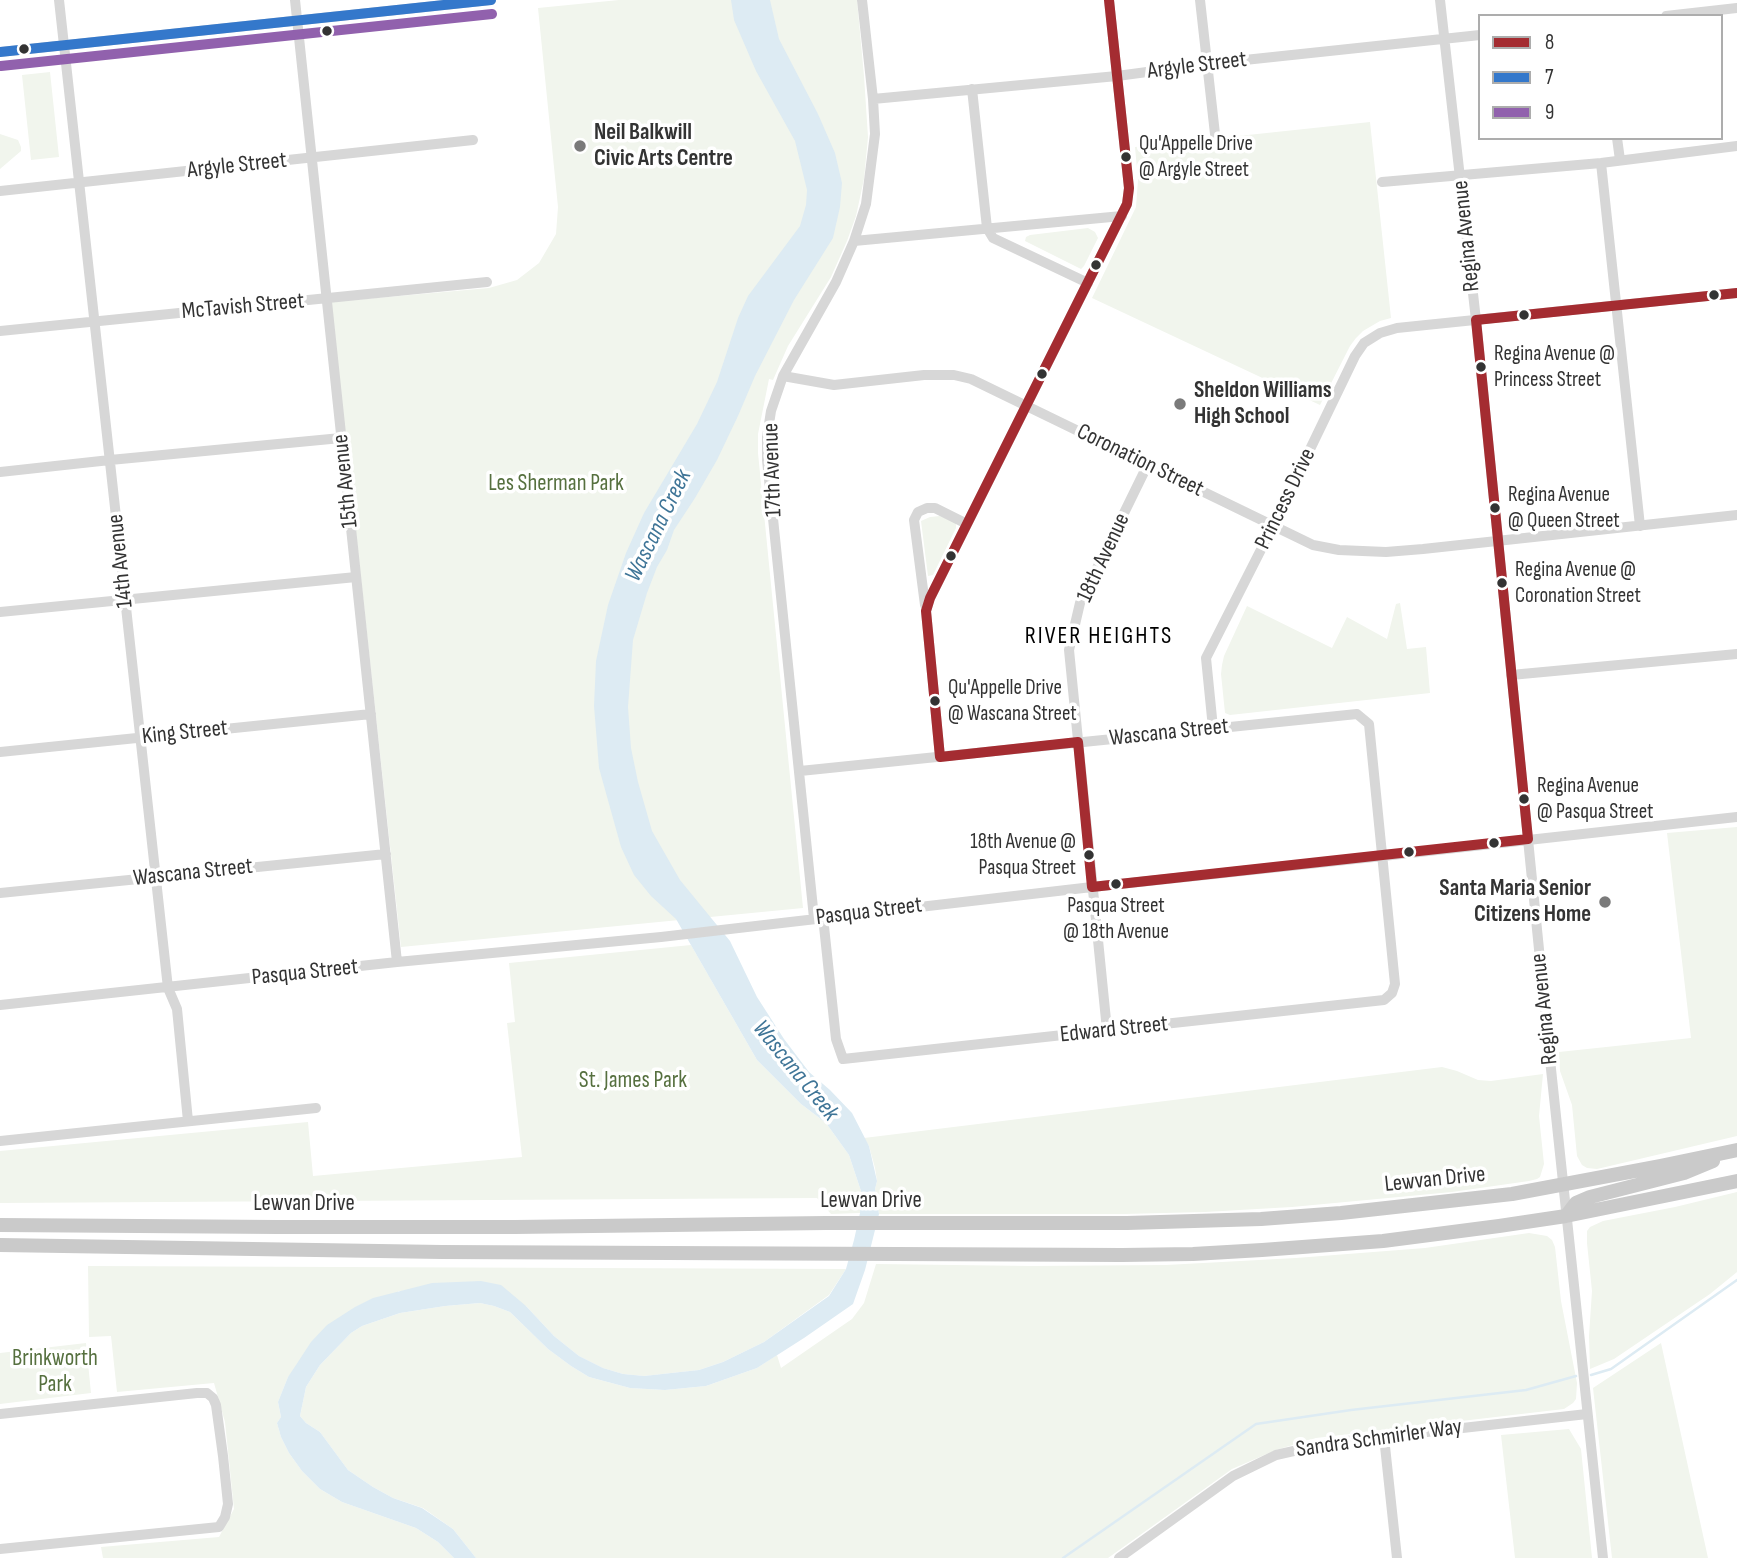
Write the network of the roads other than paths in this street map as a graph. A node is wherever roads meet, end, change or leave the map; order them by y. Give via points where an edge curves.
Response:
1 (59, 0) edge
2 (295, 0) edge
3 (491, 0) edge
4 (862, 0) edge
5 (1109, 0) edge
6 (1200, 0) edge
7 (1440, 0) edge
8 (1701, 6) edge
9 (1737, 8) edge
10 (1673, 14) edge
11 (297, 20) junction
12 (1478, 36) edge
13 (1445, 39) junction
14 (64, 45) junction
15 (0, 52) edge
16 (1207, 64) junction
17 (1117, 76) junction
18 (972, 89) junction
19 (873, 99) junction
20 (1215, 134) dead end
21 (473, 140) dead end
22 (1617, 140) edge
23 (1737, 146) edge
24 (312, 158) junction
25 (1620, 160) junction
26 (1601, 163) junction
27 (1460, 174) junction
28 (79, 182) junction
29 (1382, 182) dead end
30 (0, 191) edge
31 (1122, 216) junction
32 (987, 228) junction
33 (854, 241) junction
34 (487, 282) dead end
35 (1088, 283) junction
36 (1737, 293) edge
37 (327, 299) junction
38 (1616, 305) junction
39 (95, 320) junction
40 (1476, 320) junction
41 (0, 331) edge
42 (783, 376) junction
43 (1027, 405) junction
44 (341, 438) junction
45 (110, 460) junction
46 (1148, 464) junction
47 (0, 472) edge
48 (1737, 515) edge
49 (967, 524) junction
50 (1273, 526) junction
51 (1640, 526) junction
52 (1498, 541) junction
53 (356, 577) junction
54 (125, 599) junction
55 (926, 611) junction
56 (0, 612) edge
57 (1737, 654) edge
58 (1511, 675) junction
59 (371, 714) junction
60 (1213, 728) junction
61 (141, 737) junction
62 (1078, 742) junction
63 (0, 752) edge
64 (940, 757) junction
65 (800, 771) junction
66 (1737, 817) edge
67 (1528, 839) junction
68 (386, 854) junction
69 (1382, 856) junction
70 (156, 877) junction
71 (1092, 887) junction
72 (0, 893) edge
73 (819, 918) junction
74 (397, 962) junction
75 (168, 988) junction
76 (0, 1004) edge
77 (1107, 1030) junction
78 (844, 1059) joint
79 (316, 1108) dead end
80 (188, 1121) junction
81 (0, 1140) edge
82 (1737, 1150) edge
83 (1737, 1181) edge
84 (1563, 1185) junction
85 (1566, 1216) junction
86 (0, 1225) edge
87 (0, 1245) edge
88 (0, 1414) edge
89 (1587, 1414) junction
90 (1384, 1437) junction
91 (0, 1549) edge
92 (1119, 1558) edge
93 (1397, 1558) edge
94 (1603, 1558) edge

1 - 14 street, 14th Avenue
2 - 11 street, 15th Avenue
3 - 11 street
4 - 19 street, 17th Avenue
5 - 17 street
6 - 16 street
7 - 13 street, Regina Avenue
8 - 9 street
8 - 10 street
11 - 14 street
11 - 24 street, 15th Avenue
12 - 13 street, Argyle Street
13 - 16 street, Argyle Street
13 - 27 street, Regina Avenue
14 - 15 street
14 - 28 street, 14th Avenue
16 - 17 street, Argyle Street
16 - 20 street
17 - 18 street, Argyle Street
17 - 31 street via 1129,188
18 - 19 street, Argyle Street
18 - 32 street
19 - 33 street, 17th Avenue via 871,167
21 - 24 street, Argyle Street
22 - 25 street
23 - 25 street
24 - 28 street, Argyle Street
24 - 37 street, 15th Avenue
25 - 26 street
26 - 27 street
26 - 38 street
27 - 29 street
27 - 40 street, Regina Avenue
28 - 30 street, Argyle Street
28 - 39 street, 14th Avenue
31 - 32 street
31 - 35 street
32 - 33 street
32 - 35 street via 993,238
33 - 42 street, 17th Avenue
34 - 37 street, McTavish Street
35 - 43 street
36 - 38 street, Princess Drive
37 - 39 street, McTavish Street
37 - 44 street, 15th Avenue
38 - 40 street, Princess Drive
38 - 51 street
39 - 41 street, McTavish Street
39 - 45 street, 14th Avenue
40 - 50 street, Princess Drive via 1397,328 1364,343
40 - 52 street, Regina Avenue
42 - 43 street, Coronation Street via 834,384 954,375
42 - 65 street, 17th Avenue via 771,411 767,460
43 - 46 street, Coronation Street
43 - 49 street
44 - 45 street
44 - 53 street, 15th Avenue
45 - 47 street
45 - 54 street, 14th Avenue
46 - 50 street, Coronation Street
46 - 62 street, 18th Avenue via 1080,604 1069,650
48 - 51 street, Coronation Street
49 - 55 street
49 - 55 street via 935,508 918,512 915,520
50 - 52 street, Coronation Street via 1313,545 1339,550 1386,552
50 - 60 street, Princess Drive via 1206,658
51 - 52 street, Coronation Street
52 - 58 street, Regina Avenue
53 - 54 street
53 - 59 street, 15th Avenue
54 - 56 street
54 - 61 street, 14th Avenue
55 - 64 street
57 - 58 street
58 - 67 street, Regina Avenue
59 - 61 street, King Street
59 - 68 street, 15th Avenue
60 - 62 street, Wascana Street
60 - 69 street, Wascana Street via 1357,714 1369,724
61 - 63 street, King Street
61 - 70 street, 14th Avenue
62 - 64 street, Wascana Street
62 - 71 street, 18th Avenue
64 - 65 street, Wascana Street
65 - 73 street, 17th Avenue
66 - 67 street, Pasqua Street
67 - 69 street, Pasqua Street
67 - 84 street, Regina Avenue
68 - 70 street, Wascana Street
68 - 74 street, 15th Avenue
69 - 71 street, Pasqua Street
69 - 77 street, Edward Street via 1395,984 1384,1000
70 - 72 street, Wascana Street
70 - 75 street, 14th Avenue
71 - 73 street, Pasqua Street
71 - 77 street, 18th Avenue
73 - 74 street, Pasqua Street
73 - 78 street, 17th Avenue via 836,1039
74 - 75 street, Pasqua Street
75 - 76 street, Pasqua Street
75 - 80 street, 14th Avenue via 177,1009
77 - 78 street, Edward Street
79 - 80 street
80 - 81 street
82 - 84 main road, Lewvan Drive
82 - 85 main road, Lewvan Drive via 1684,1173 1590,1197 1576,1203
83 - 85 main road, Lewvan Drive
84 - 85 street, Regina Avenue
84 - 86 main road, Lewvan Drive via 1341,1213 1127,1223
85 - 87 main road, Lewvan Drive via 1424,1236 1262,1251 1122,1255
85 - 89 street, Regina Avenue
88 - 91 street via 207,1393 216,1405 228,1504 219,1527 207,1530
89 - 90 street, Sandra Schmirler Way
89 - 94 street, Regina Avenue
90 - 92 street, Sandra Schmirler Way via 1301,1448 1253,1465
90 - 93 street

